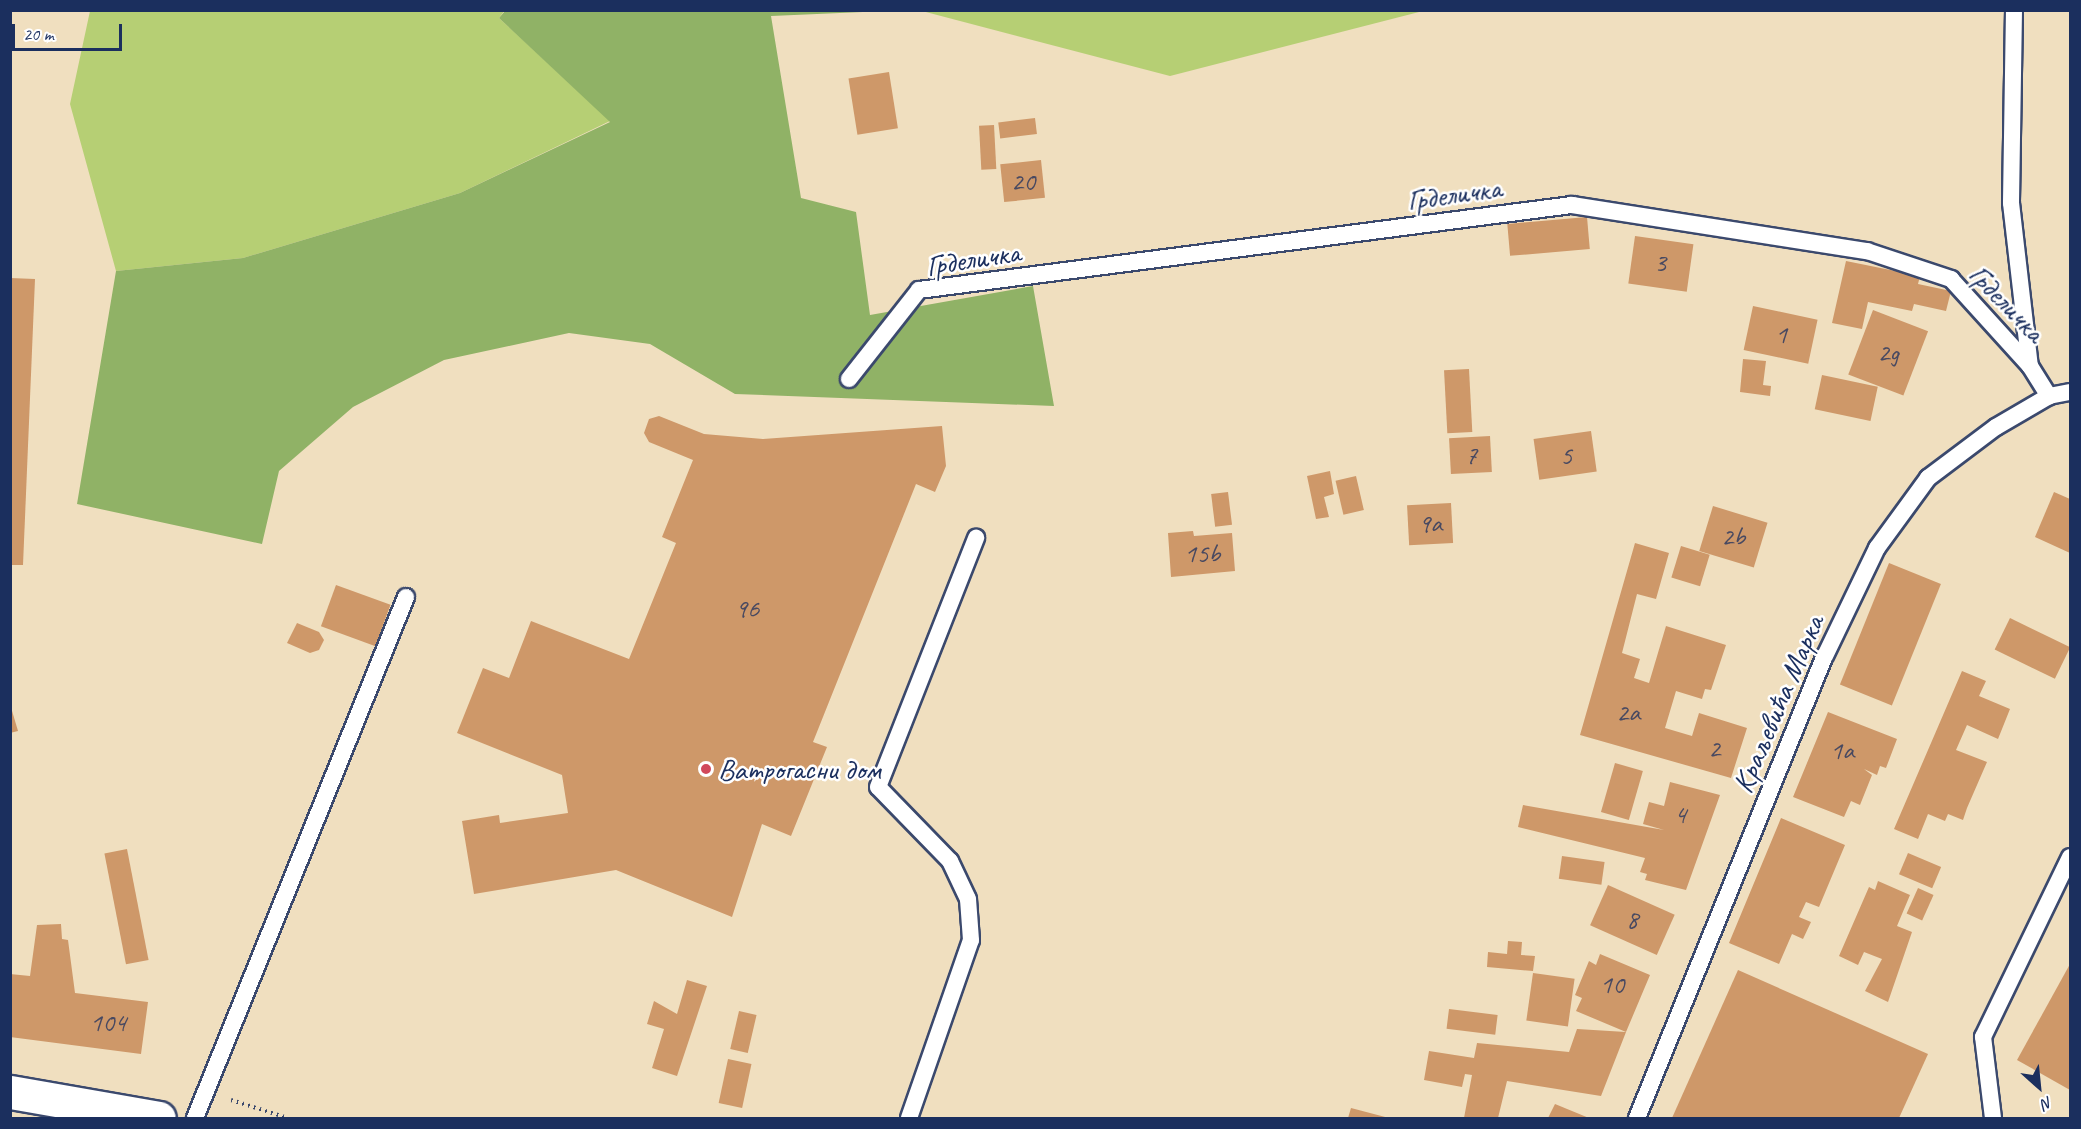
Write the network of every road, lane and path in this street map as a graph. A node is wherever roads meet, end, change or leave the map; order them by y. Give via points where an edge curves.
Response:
1 (2014, 10) edge
2 (2030, 366) junction
3 (849, 379) dead end
4 (2070, 393) edge
5 (2049, 396) junction
6 (975, 538) dead end
7 (406, 597) dead end
8 (2070, 858) edge
9 (10, 1092) edge
10 (159, 1119) edge
11 (195, 1119) edge
12 (909, 1119) edge
13 (1637, 1119) edge
14 (1993, 1119) edge

1 - 2 lane via 2011,203
2 - 3 lane, Грделичка via 1951,279 1867,251 1572,205 919,290
2 - 5 lane, Грделичка
4 - 5 lane, Краљевића Марка
5 - 13 lane, Краљевића Марка via 1996,427 1928,478 1877,548 1825,656
6 - 12 lane via 878,787 950,861 968,899 971,940
7 - 11 lane
8 - 14 lane via 1983,1037
9 - 10 street

